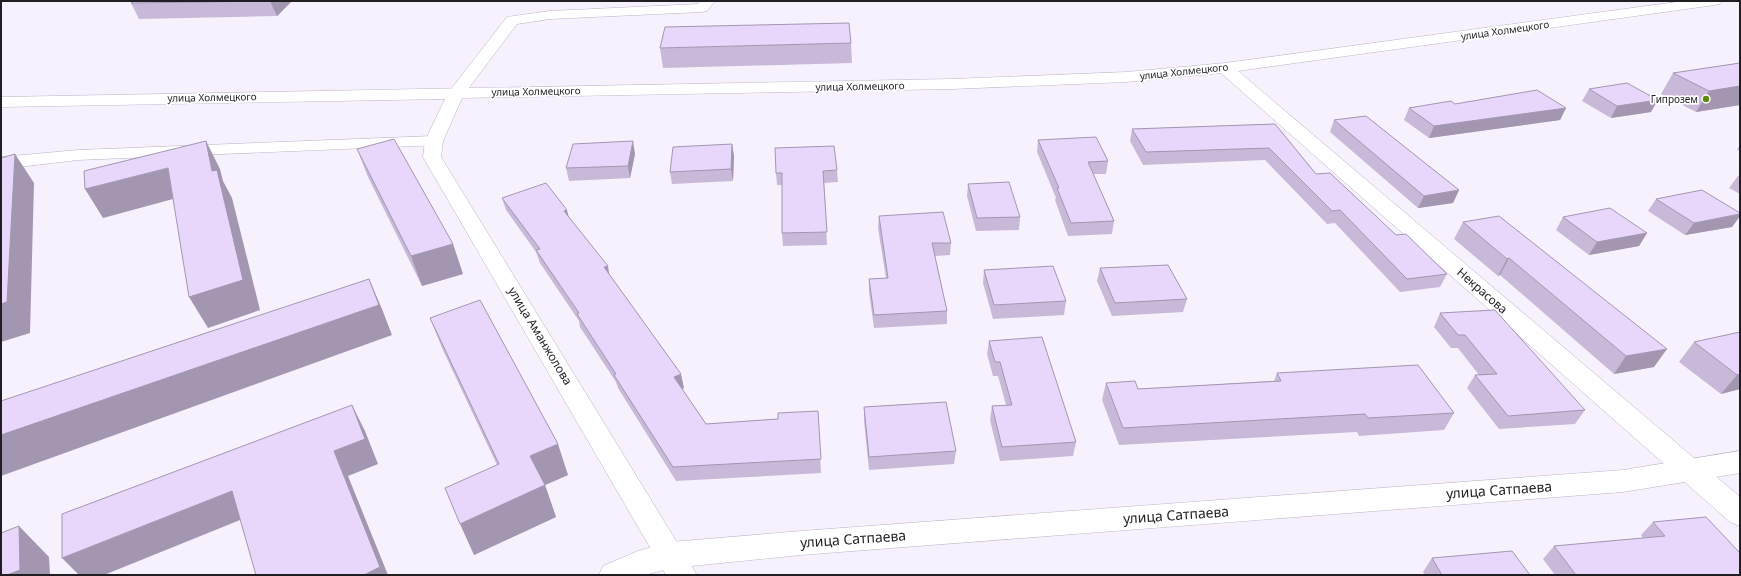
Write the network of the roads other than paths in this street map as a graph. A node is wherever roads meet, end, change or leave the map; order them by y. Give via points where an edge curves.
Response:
1 (708, 1) edge
2 (1715, 1) edge
3 (1225, 68) junction
4 (456, 92) junction
5 (1, 102) edge
6 (434, 141) junction
7 (1, 163) edge
8 (1740, 462) edge
9 (1689, 471) junction
10 (1740, 514) edge
11 (676, 565) edge
12 (614, 575) edge

1 - 4 street, улица Аманжолова via 702,8 550,15 512,20
2 - 3 street, улица Холмецкого
3 - 4 street, улица Холмецкого via 1126,77 952,84
3 - 9 street, Некрасова
4 - 5 street, улица Холмецкого
4 - 6 street, улица Аманжолова
6 - 7 street via 78,155
6 - 11 street, улица Аманжолова via 432,157
8 - 9 street, улица Сатпаева
9 - 10 street, Некрасова
9 - 11 street, улица Сатпаева via 1623,481 801,543
11 - 12 street, улица Сатпаева via 638,564

